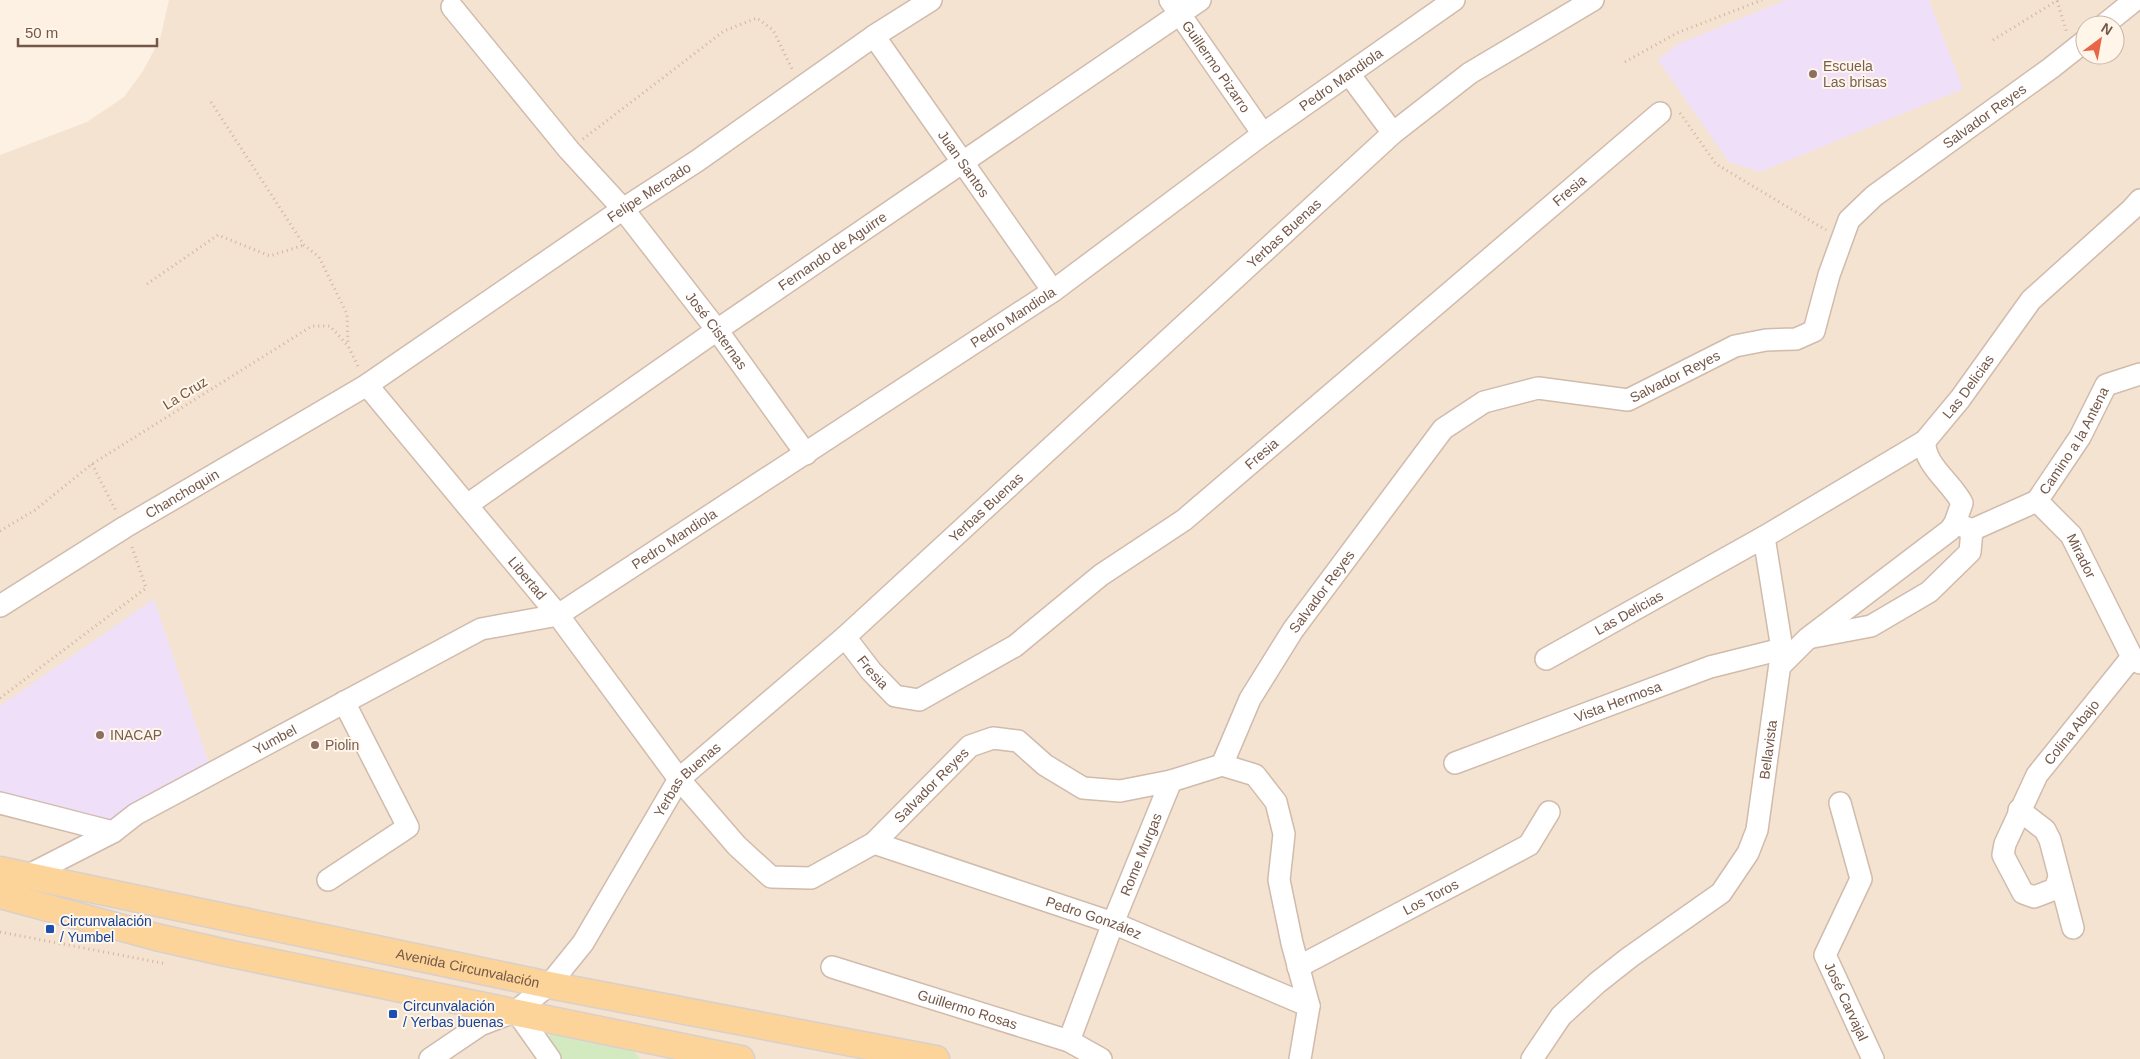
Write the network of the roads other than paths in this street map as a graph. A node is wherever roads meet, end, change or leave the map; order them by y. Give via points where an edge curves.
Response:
1 (930, 0) edge
2 (1200, 0) edge
3 (1454, 0) edge
4 (1593, 0) edge
5 (2135, 0) edge
6 (452, 7) dead end
7 (1175, 7) edge
8 (2116, 15) edge
9 (874, 36) junction
10 (2075, 49) edge
11 (1349, 74) junction
12 (1660, 112) road end
13 (1393, 133) junction
14 (1263, 134) junction
15 (962, 163) junction
16 (2140, 200) edge
17 (624, 208) junction
18 (1053, 291) junction
19 (717, 330) junction
20 (2140, 374) edge
21 (367, 384) junction
22 (1925, 441) junction
23 (806, 454) junction
24 (2037, 501) junction
25 (467, 505) junction
26 (1972, 525) junction
27 (1764, 537) junction
28 (0, 606) edge
29 (558, 615) junction
30 (845, 636) junction
31 (1808, 638) junction
32 (1781, 657) junction
33 (1546, 658) dead end
34 (2136, 660) edge
35 (344, 702) junction
36 (1455, 763) dead end
37 (1222, 765) junction
38 (680, 779) junction
39 (1170, 781) junction
40 (0, 803) edge
41 (1840, 803) dead end
42 (2019, 810) junction
43 (1549, 812) dead end
44 (113, 832) junction
45 (874, 843) junction
46 (0, 870) edge
47 (26, 876) junction
48 (2059, 876) junction
49 (328, 880) dead end
50 (0, 888) edge
51 (0, 895) edge
52 (1113, 924) junction
53 (2073, 928) dead end
54 (832, 967) dead end
55 (1298, 968) junction
56 (548, 985) junction
57 (1309, 1006) junction
58 (516, 1011) junction
59 (1069, 1041) junction
60 (430, 1059) edge
61 (550, 1059) edge
62 (741, 1059) edge
63 (936, 1059) edge
64 (1101, 1059) edge
65 (1300, 1059) edge
66 (1532, 1059) edge
67 (1873, 1059) edge

1 - 9 street, Felipe Mercado
2 - 7 street, Fernando de Aguirre
3 - 11 street, Pedro Mandiola
4 - 13 street, Yerbas Buenas via 1470,74
5 - 8 street
6 - 17 street, José Cisternas via 569,150
7 - 14 street, Guillermo Pizarro
7 - 15 street, Fernando de Aguirre
9 - 15 street, Juan Santos
9 - 17 street, Felipe Mercado via 697,161
10 - 37 street, Salvador Reyes via 1874,196 1848,220 1814,331 1796,339 1734,346 1628,400 1538,388 1484,402 1443,429 1293,630 1250,699
11 - 13 street
11 - 14 street, Pedro Mandiola
12 - 30 street, Fresia via 1184,520 1101,575 1015,646 919,700 895,696
13 - 30 street, Yerbas Buenas
14 - 18 street, Pedro Mandiola
15 - 18 street, Juan Santos
15 - 19 street, Fernando de Aguirre
16 - 22 street, Las Delicias via 2031,300 1960,399
17 - 19 street, José Cisternas
17 - 21 street, Felipe Mercado
18 - 23 street, Pedro Mandiola
19 - 23 street, José Cisternas
19 - 25 street, Fernando de Aguirre
20 - 24 street, Camino a la Antena via 2106,385 2080,438
21 - 25 street, Libertad
21 - 28 street, Chanchoquin via 125,527
22 - 26 street via 1927,455 1957,494
22 - 27 street, Las Delicias
23 - 29 street, Pedro Mandiola
24 - 26 street
24 - 34 street, Mirador via 2071,535
25 - 29 street, Libertad
26 - 31 street via 1950,530
26 - 31 street via 1970,552 1929,592 1871,626
27 - 32 street
27 - 33 street, Las Delicias
29 - 35 street, Yumbel via 481,629
29 - 38 street, Libertad
30 - 38 street, Yerbas Buenas
31 - 32 street
32 - 36 street, Vista Hermosa via 1710,667
32 - 66 street, Bellavista via 1757,830 1734,876 1721,893 1597,983 1561,1016
34 - 42 street, Colina Abajo via 2037,775
35 - 44 street, Yumbel via 136,814
35 - 49 street via 408,828
37 - 39 street, Salvador Reyes
37 - 55 street via 1255,775 1276,802 1284,834 1279,880
38 - 45 street, Salvador Reyes via 737,846 771,877 811,878
38 - 56 street, Yerbas Buenas via 583,943
39 - 45 street, Salvador Reyes via 1120,791 1083,788 1045,765 1018,741 993,738 970,746
39 - 52 street, Rome Murgas
40 - 44 street
41 - 67 street, José Carvajal via 1861,879 1826,955
42 - 48 street via 2045,830
42 - 48 street, Colina Abajo via 2003,855 2023,893 2034,897 2055,889
43 - 55 street, Los Toros via 1529,845
44 - 47 street, Yumbel
45 - 52 street, Pedro González
46 - 47 main road, Avenida Circunvalación
47 - 50 street, Yumbel
47 - 56 main road, Avenida Circunvalación
48 - 53 street
51 - 58 main road via 212,950
52 - 57 street, Pedro González
52 - 59 street, Rome Murgas
54 - 59 street, Guillermo Rosas
55 - 57 street
56 - 58 street, Yerbas Buenas
56 - 63 main road, Avenida Circunvalación
57 - 65 street
58 - 60 street, Yerbas Buenas via 480,1025
58 - 61 street
58 - 62 main road
59 - 64 street, Guillermo Rosas

